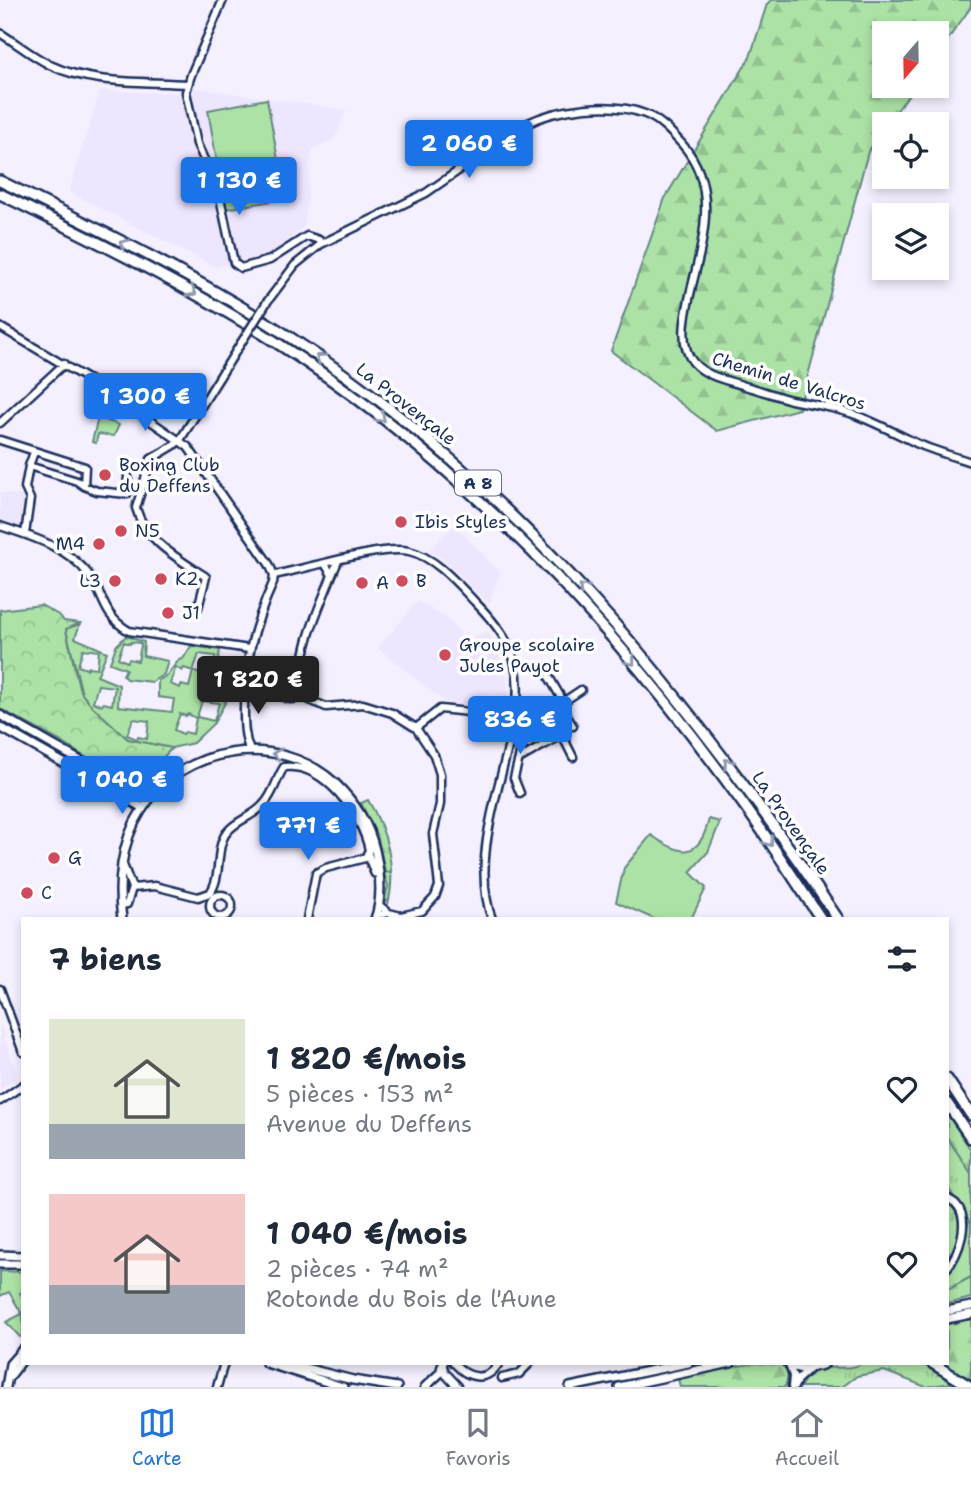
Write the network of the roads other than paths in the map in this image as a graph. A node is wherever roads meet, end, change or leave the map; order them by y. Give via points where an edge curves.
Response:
1 (223, 0) edge
2 (0, 33) edge
3 (188, 84) junction
4 (0, 181) edge
5 (0, 194) edge
6 (0, 200) edge
7 (321, 244) junction
8 (141, 265) junction
9 (0, 327) edge
10 (64, 364) junction
11 (0, 423) edge
12 (0, 440) edge
13 (180, 440) junction
14 (34, 452) junction
15 (971, 462) edge
16 (29, 467) junction
17 (128, 476) dead end
18 (84, 486) junction
19 (0, 526) edge
20 (25, 534) junction
21 (338, 561) junction
22 (325, 564) junction
23 (274, 575) junction
24 (332, 575) junction
25 (198, 608) dead end
26 (249, 649) junction
27 (549, 677) dead end
28 (244, 687) junction
29 (581, 690) dead end
30 (305, 698) junction
31 (561, 703) junction
32 (547, 711) junction
33 (0, 715) edge
34 (516, 717) junction
35 (573, 726) dead end
36 (0, 727) edge
37 (416, 728) junction
38 (562, 735) junction
39 (245, 737) junction
40 (237, 751) junction
41 (250, 751) junction
42 (573, 757) dead end
43 (519, 759) junction
44 (520, 793) dead end
45 (149, 800) junction
46 (143, 808) junction
47 (366, 856) junction
48 (122, 862) junction
49 (132, 888) junction
50 (379, 902) junction
51 (124, 905) junction
52 (389, 913) junction
53 (122, 917) edge
54 (307, 917) edge
55 (376, 917) edge
56 (491, 917) edge
57 (820, 917) edge
58 (837, 917) edge
59 (0, 989) edge
60 (21, 1047) edge
61 (949, 1082) edge
62 (21, 1087) edge
63 (0, 1101) edge
64 (949, 1106) edge
65 (971, 1115) edge
66 (971, 1139) edge
67 (949, 1199) edge
68 (0, 1255) edge
69 (21, 1256) edge
70 (0, 1264) edge
71 (21, 1264) edge
72 (949, 1264) edge
73 (971, 1306) edge
74 (949, 1311) edge
75 (971, 1314) edge
76 (949, 1319) edge
77 (21, 1351) edge
78 (21, 1362) edge
79 (223, 1365) edge
80 (272, 1365) edge
81 (292, 1365) edge
82 (456, 1365) edge
83 (497, 1365) edge
84 (528, 1365) edge
85 (678, 1365) edge
86 (722, 1365) edge
87 (788, 1365) edge
88 (790, 1365) edge
89 (819, 1365) edge
90 (935, 1365) edge
91 (443, 1366) edge
92 (809, 1369) junction
93 (502, 1378) dead end
94 (434, 1379) junction
95 (451, 1380) junction
96 (7, 1383) edge
97 (217, 1387) edge
98 (343, 1387) edge
99 (397, 1387) edge
100 (425, 1387) edge
101 (458, 1387) edge
102 (570, 1387) edge
103 (619, 1387) edge
104 (793, 1387) edge
105 (971, 1387) edge

1 - 3 street
2 - 3 street via 47,63 75,74
3 - 7 street via 197,144 219,193 236,267 270,260 304,237
58 -> 4 highway, La Provençale / A 8 via 692,714 603,609 489,492 381,402 275,327
5 - 8 highway, La Provençale / A 8
6 - 8 highway
7 - 13 street, bridge via 295,265 267,302
7 - 15 street, Chemin de Valcros via 426,193 541,117 618,107 633,110 660,122 701,172 702,246 684,336 699,368 788,399 851,413
8 -> 57 highway, La Provençale / A 8 via 238,319 329,379 428,456 503,524 657,692 746,808
9 - 10 street
10 - 11 street
10 - 13 street
12 - 14 street
13 - 23 street via 205,469
13 - 25 street via 151,459 136,508 164,550 206,577
14 - 16 street
14 - 18 street via 85,467
16 - 18 street
16 - 20 street
17 - 18 street via 127,494
19 - 20 street
20 - 26 street via 79,564 114,621 129,631
21 - 22 street
21 - 24 street
21 - 34 street via 407,550 446,573 492,619 511,651
22 - 23 street
22 - 24 street
23 - 26 street
24 - 30 street via 304,655
26 - 28 street
27 - 31 street
28 - 30 street via 290,699
28 - 39 street
29 - 31 street
30 - 37 street via 326,706 363,704 392,713
31 - 32 street
31 - 35 street
32 - 38 street
32 - 43 street via 527,726
33 - 45 main road
34 - 37 street via 440,709
34 - 56 street via 486,847 484,892
36 - 46 main road
37 - 52 street via 440,774 433,834 439,886 422,911 401,916
38 - 42 street
38 - 43 street
39 - 40 street
39 - 41 street
40 - 41 main road
40 - 45 main road via 193,765
50 -> 41 main road via 373,840 351,799 304,762
43 - 44 street via 514,778
45 - 46 main road
46 - 48 main road
47 - 49 street via 369,848 359,822 334,789 306,769 284,767 262,807 227,831 212,895 198,897 155,886
47 - 50 main road via 374,869
47 - 54 street via 316,873
48 - 49 street
48 - 51 main road
49 - 51 street
50 - 52 street
50 - 55 main road
51 - 53 main road
52 - 55 street
59 - 60 street
61 - 65 highway
62 - 63 street
64 - 66 highway
67 - 72 street via 958,1205 963,1222
68 - 69 main road
70 - 71 main road
73 - 74 main road
75 - 76 main road
77 - 96 main road via 10,1364
78 - 96 main road
79 - 97 street
80 - 98 main road
81 - 99 main road
82 - 83 street via 467,1376 479,1377
84 - 93 street via 519,1374
85 - 102 main road
86 - 103 main road
87 - 104 street
88 - 92 main road
89 - 92 main road
90 - 105 highway
91 - 94 main road
91 - 95 main road
92 - 104 street
94 - 95 main road
94 - 100 main road
95 - 101 main road

